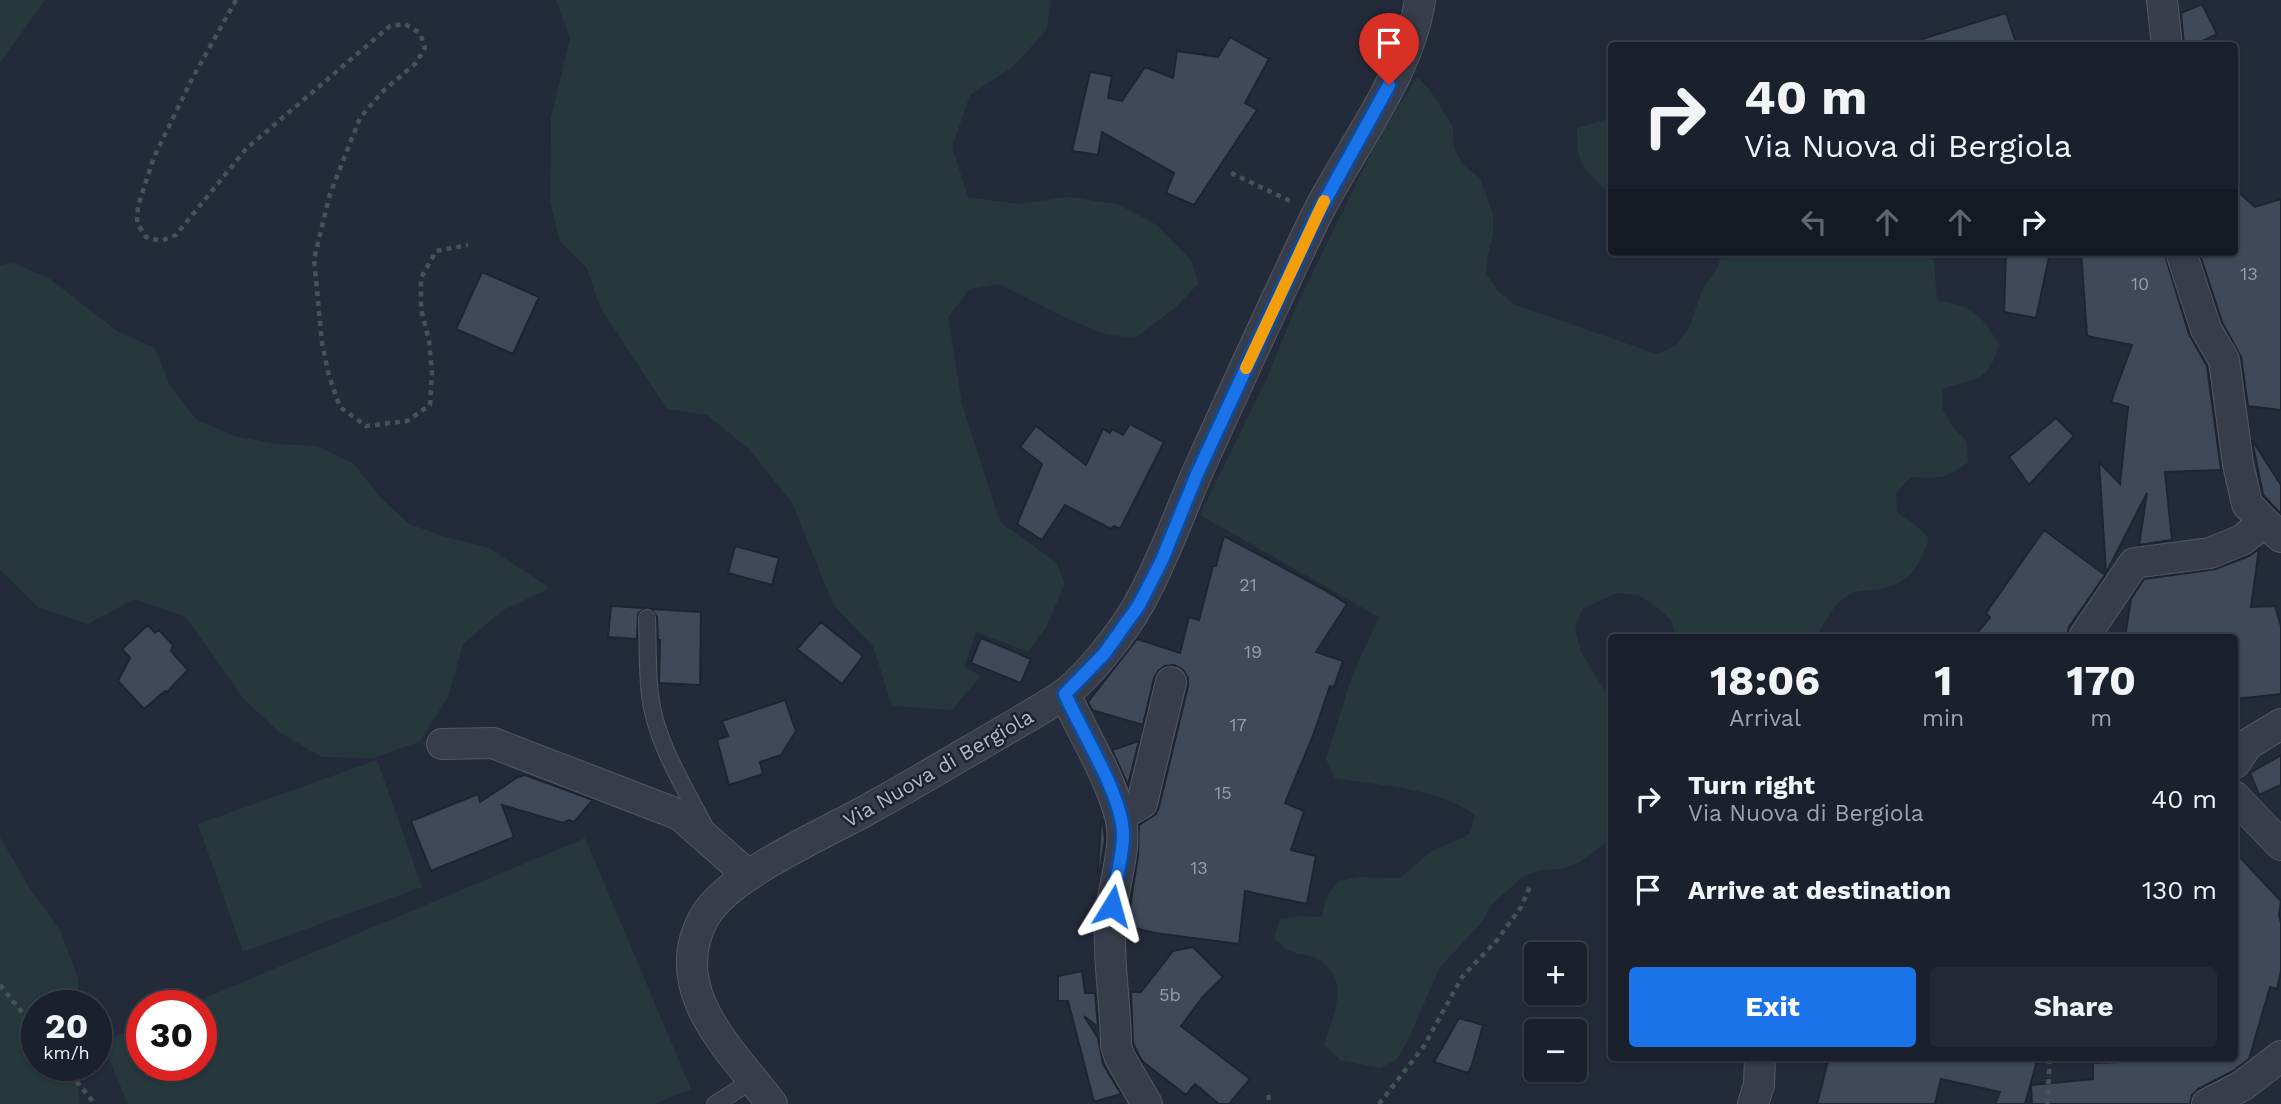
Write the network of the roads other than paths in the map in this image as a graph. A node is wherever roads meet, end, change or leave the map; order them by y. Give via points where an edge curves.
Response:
1 (1420, 0) edge
2 (2162, 0) edge
3 (2167, 42) edge
4 (2181, 256) edge
5 (2272, 530) edge
6 (647, 618) dead end
7 (2086, 634) edge
8 (1171, 682) dead end
9 (1065, 694) junction
10 (2281, 724) edge
11 (442, 744) dead end
12 (2242, 754) edge
13 (2238, 800) edge
14 (1121, 816) junction
15 (707, 840) junction
16 (2281, 845) edge
17 (748, 875) junction
18 (2281, 1056) edge
19 (1760, 1061) edge
20 (753, 1080) junction
21 (715, 1104) edge
22 (772, 1104) edge
23 (1147, 1104) edge
24 (1754, 1104) edge
25 (2207, 1104) edge

1 - 9 street, Via Nuova di Bergiola via 1409,47 1317,215 1139,605 1104,654
2 - 3 street
4 - 5 street via 2206,329 2224,360 2247,504
5 - 7 street via 2210,553 2134,563
6 - 15 lane via 656,725
8 - 14 street via 1142,803
9 - 14 street
9 - 17 street, Via Nuova di Bergiola
10 - 12 street
11 - 15 street via 494,743 680,815
13 - 16 street
14 - 23 street via 1123,836 1110,924 1116,1046
15 - 17 street
17 - 20 street, Via Nuova di Bergiola via 724,893 705,917 694,945 692,975 699,1004 714,1031
18 - 25 street via 2242,1086
19 - 24 street
20 - 21 lane
20 - 22 street, Via Nuova di Bergiola

